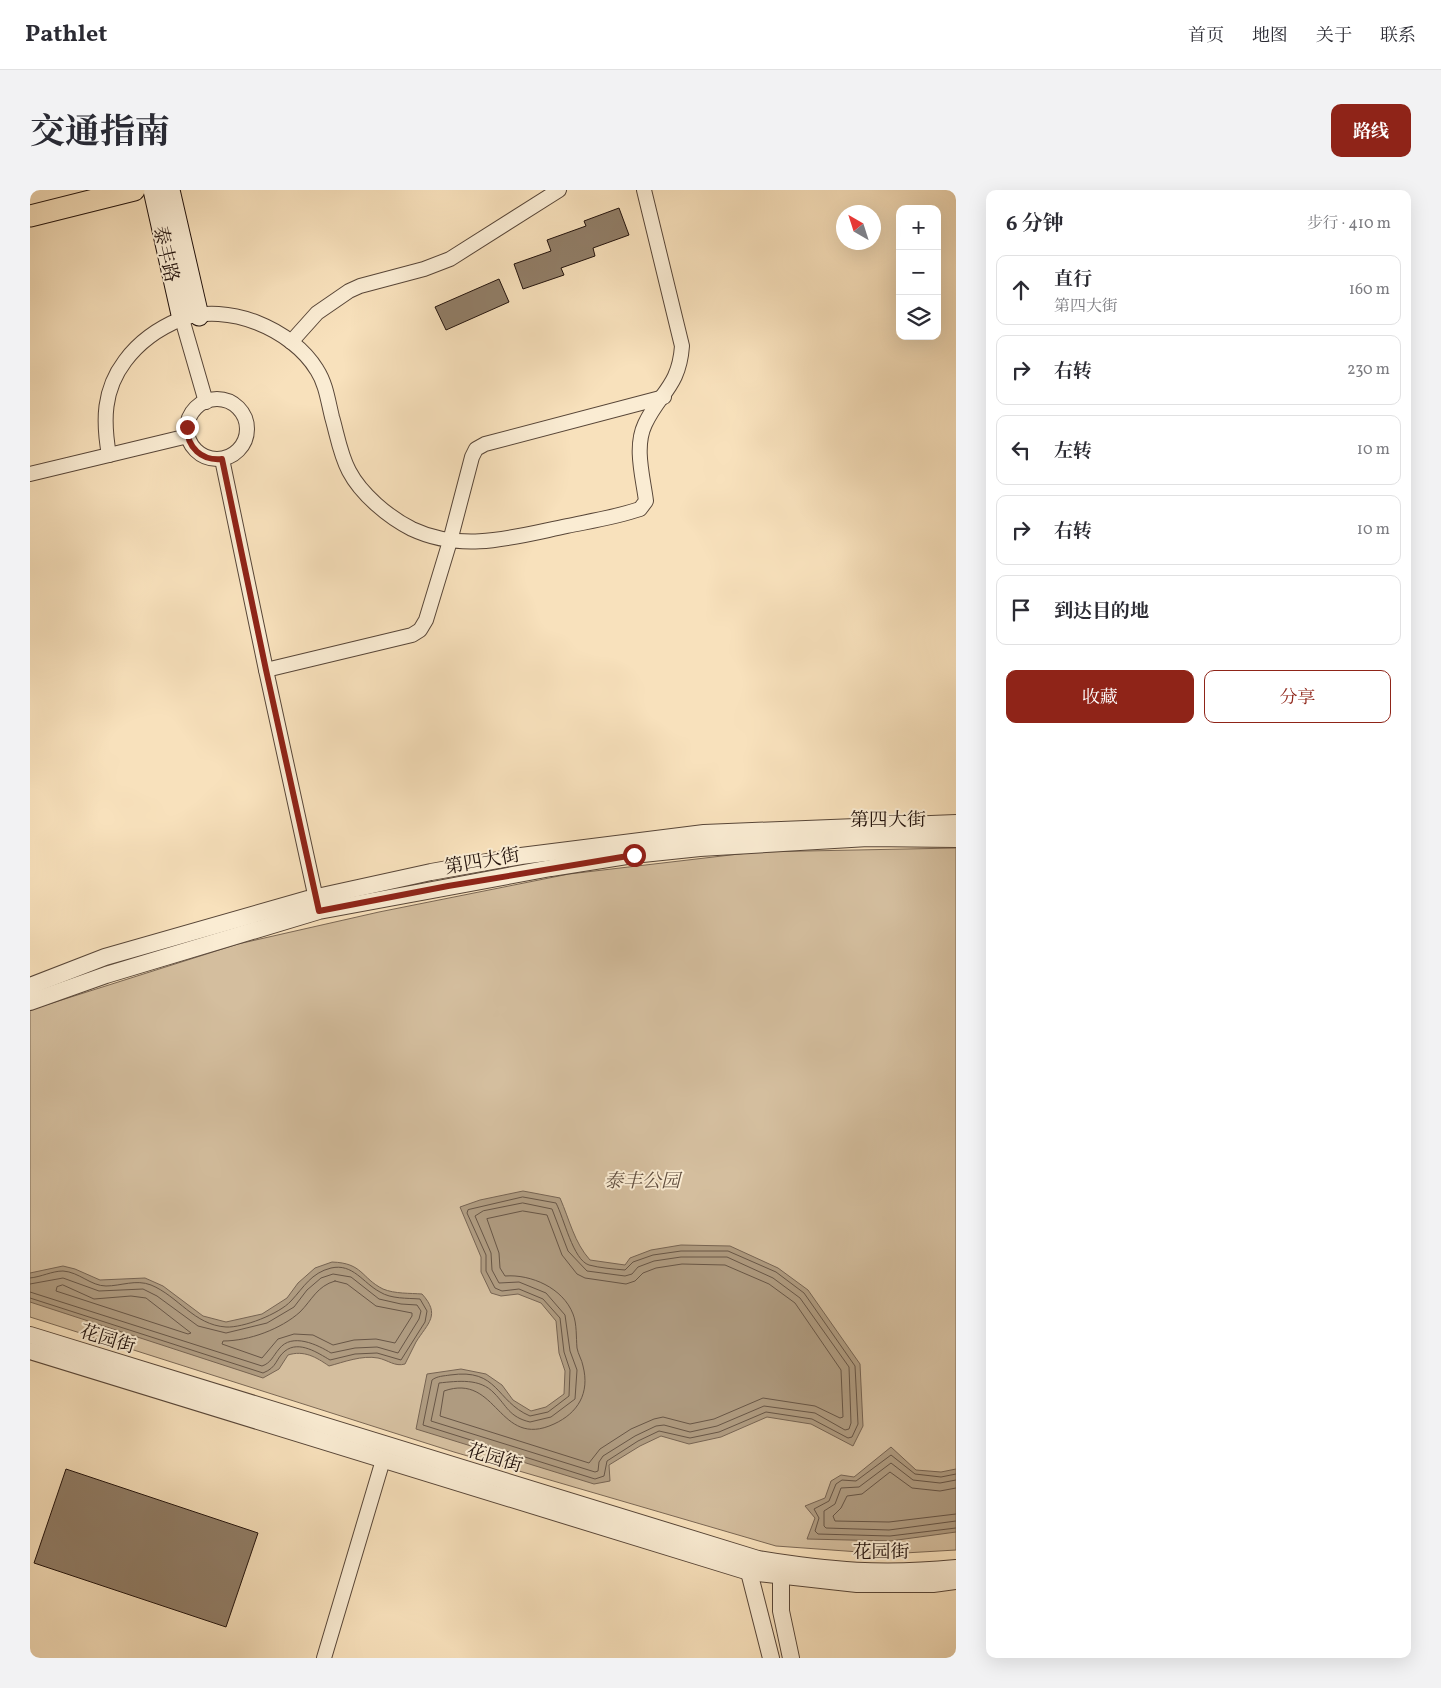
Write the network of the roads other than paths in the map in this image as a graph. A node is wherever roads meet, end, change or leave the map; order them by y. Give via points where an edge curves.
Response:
1 (134, 190) edge
2 (153, 190) edge
3 (170, 190) edge
4 (558, 190) edge
5 (644, 190) edge
6 (30, 216) edge
7 (191, 317) junction
8 (291, 342) junction
9 (664, 397) junction
10 (206, 402) junction
11 (188, 436) junction
12 (109, 455) junction
13 (222, 459) junction
14 (30, 474) edge
15 (450, 541) junction
16 (266, 670) junction
17 (956, 823) edge
18 (956, 839) edge
19 (318, 904) junction
20 (30, 986) edge
21 (30, 1002) edge
22 (30, 1335) edge
23 (30, 1351) edge
24 (383, 1460) junction
25 (956, 1568) edge
26 (749, 1572) junction
27 (781, 1577) junction
28 (956, 1581) edge
29 (324, 1658) edge
30 (771, 1658) edge
31 (791, 1658) edge

1 - 6 main road
2 - 7 main road, 泰丰路
3 - 7 main road, 泰丰路
4 - 8 street via 450,259 350,291 317,313
5 - 9 street via 682,346 681,363
7 - 8 street via 224,316 254,322
7 - 10 street
7 - 12 street via 161,329 139,345 115,375 105,412
8 - 15 street via 320,374 343,457 358,484 395,519
9 - 15 street via 476,449
9 - 15 street via 642,433 640,462 646,501 640,510 487,542
10 - 11 street via 190,415
10 - 13 street via 229,402 245,419 247,430 243,445 235,454
11 - 12 street
11 - 13 street via 199,454 209,459
12 - 14 street
13 - 16 street
15 - 16 street via 420,630 412,635
16 - 19 street
17 - 19 street, 第四大街 via 704,833 624,842 521,856
18 - 19 street, 第四大街 via 814,840 634,855
19 - 20 street, 第四大街 via 105,958
19 - 21 street, 第四大街
22 - 25 street, 花园街 via 758,1559 824,1570 862,1572 906,1573
23 - 24 street, 花园街
24 - 26 street, 花园街
24 - 29 street
26 - 27 street, 花园街
26 - 30 street
27 - 28 street, 花园街 via 857,1584
27 - 31 street via 781,1611

